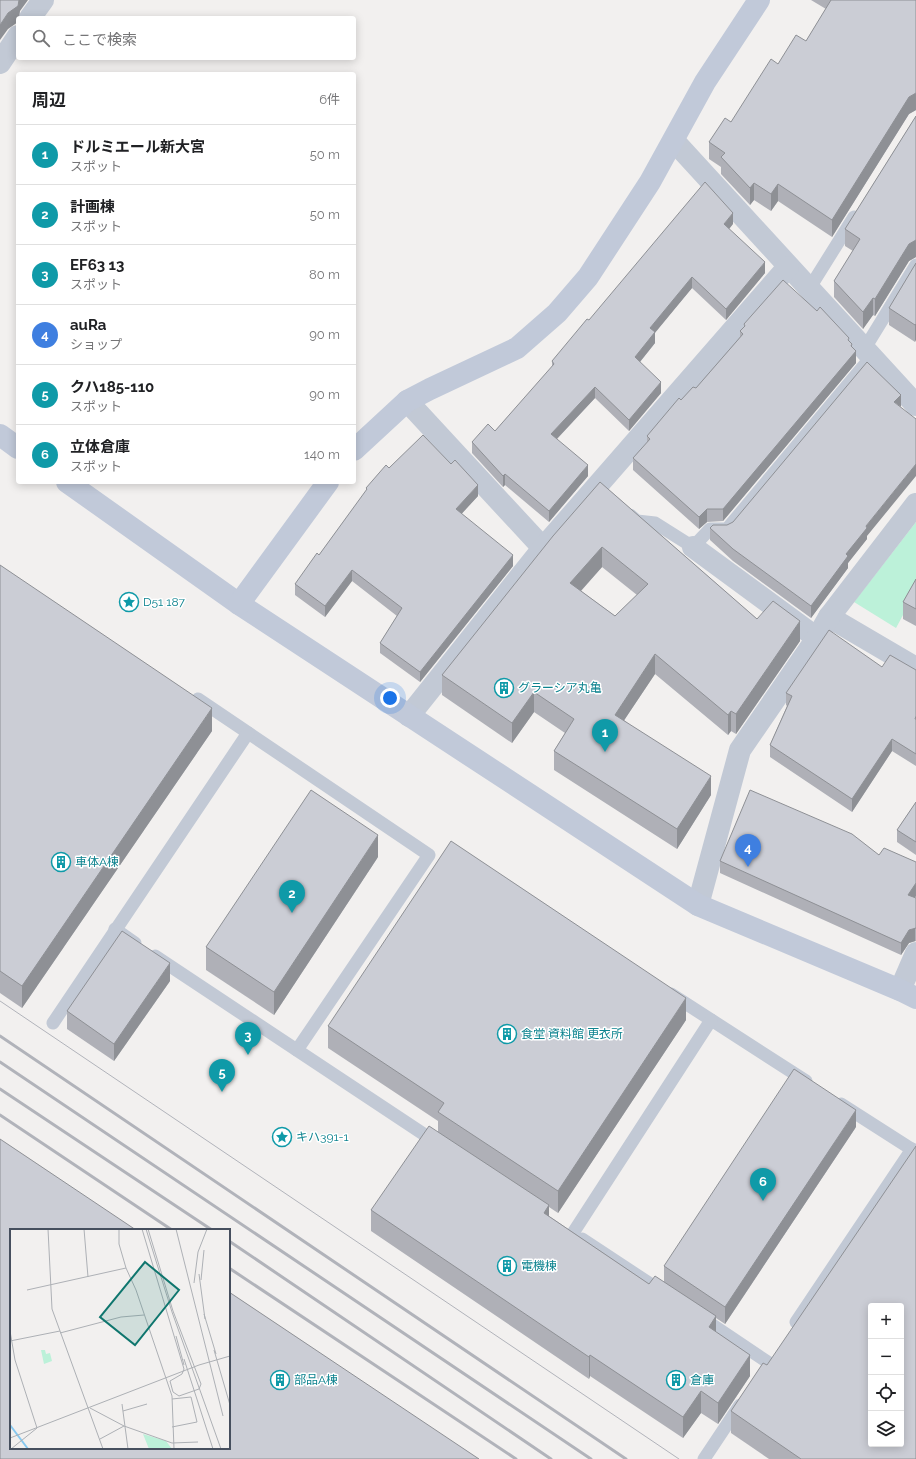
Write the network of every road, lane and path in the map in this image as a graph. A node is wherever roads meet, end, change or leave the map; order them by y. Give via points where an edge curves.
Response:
1 (43, 0) edge
2 (759, 0) edge
3 (31, 16) edge
4 (16, 39) edge
5 (0, 63) edge
6 (674, 141) junction
7 (862, 204) edge
8 (916, 265) edge
9 (788, 267) junction
10 (809, 289) junction
11 (868, 352) junction
12 (407, 401) junction
13 (916, 405) edge
14 (0, 435) edge
15 (16, 447) edge
16 (356, 448) edge
17 (70, 484) edge
18 (327, 484) edge
19 (916, 504) edge
20 (619, 506) edge
21 (693, 547) junction
22 (543, 548) junction
23 (239, 604) junction
24 (829, 617) junction
25 (817, 638) junction
26 (916, 668) edge
27 (189, 694) edge
28 (409, 716) junction
29 (248, 733) junction
30 (698, 905) junction
31 (115, 929) junction
32 (916, 953) edge
33 (659, 987) edge
34 (908, 994) edge
35 (711, 1020) junction
36 (53, 1023) dead end
37 (297, 1050) junction
38 (818, 1089) edge
39 (832, 1098) edge
40 (448, 1150) edge
41 (914, 1151) edge
42 (560, 1224) edge
43 (573, 1233) junction
44 (676, 1301) edge
45 (689, 1310) edge
46 (790, 1330) edge
47 (777, 1350) edge
48 (769, 1363) junction
49 (760, 1376) edge
50 (746, 1396) edge
51 (704, 1459) edge

1 - 3 street
2 - 6 street via 705,82
4 - 5 street
6 - 9 street
6 - 12 street via 588,277 557,313 517,348
7 - 10 lane
8 - 11 lane
9 - 10 street
9 - 22 street via 602,492
10 - 11 street
11 - 13 street
11 - 21 lane via 727,529 710,529
12 - 16 street
12 - 22 street
14 - 15 street
17 - 23 street
18 - 23 street
19 - 24 street
20 - 21 lane via 637,521 655,523
21 - 25 street
22 - 28 street
23 - 28 street
24 - 25 street
24 - 26 street
25 - 30 street via 740,750
27 - 29 lane
28 - 30 street
29 - 31 lane
29 - 37 lane via 429,855
30 - 34 street
31 - 36 lane
31 - 37 lane
32 - 34 street
33 - 35 lane
35 - 38 lane
35 - 43 lane
37 - 40 lane
39 - 41 lane
41 - 46 lane
42 - 43 lane
43 - 44 lane
45 - 48 lane
47 - 48 lane
48 - 49 lane
50 - 51 lane

